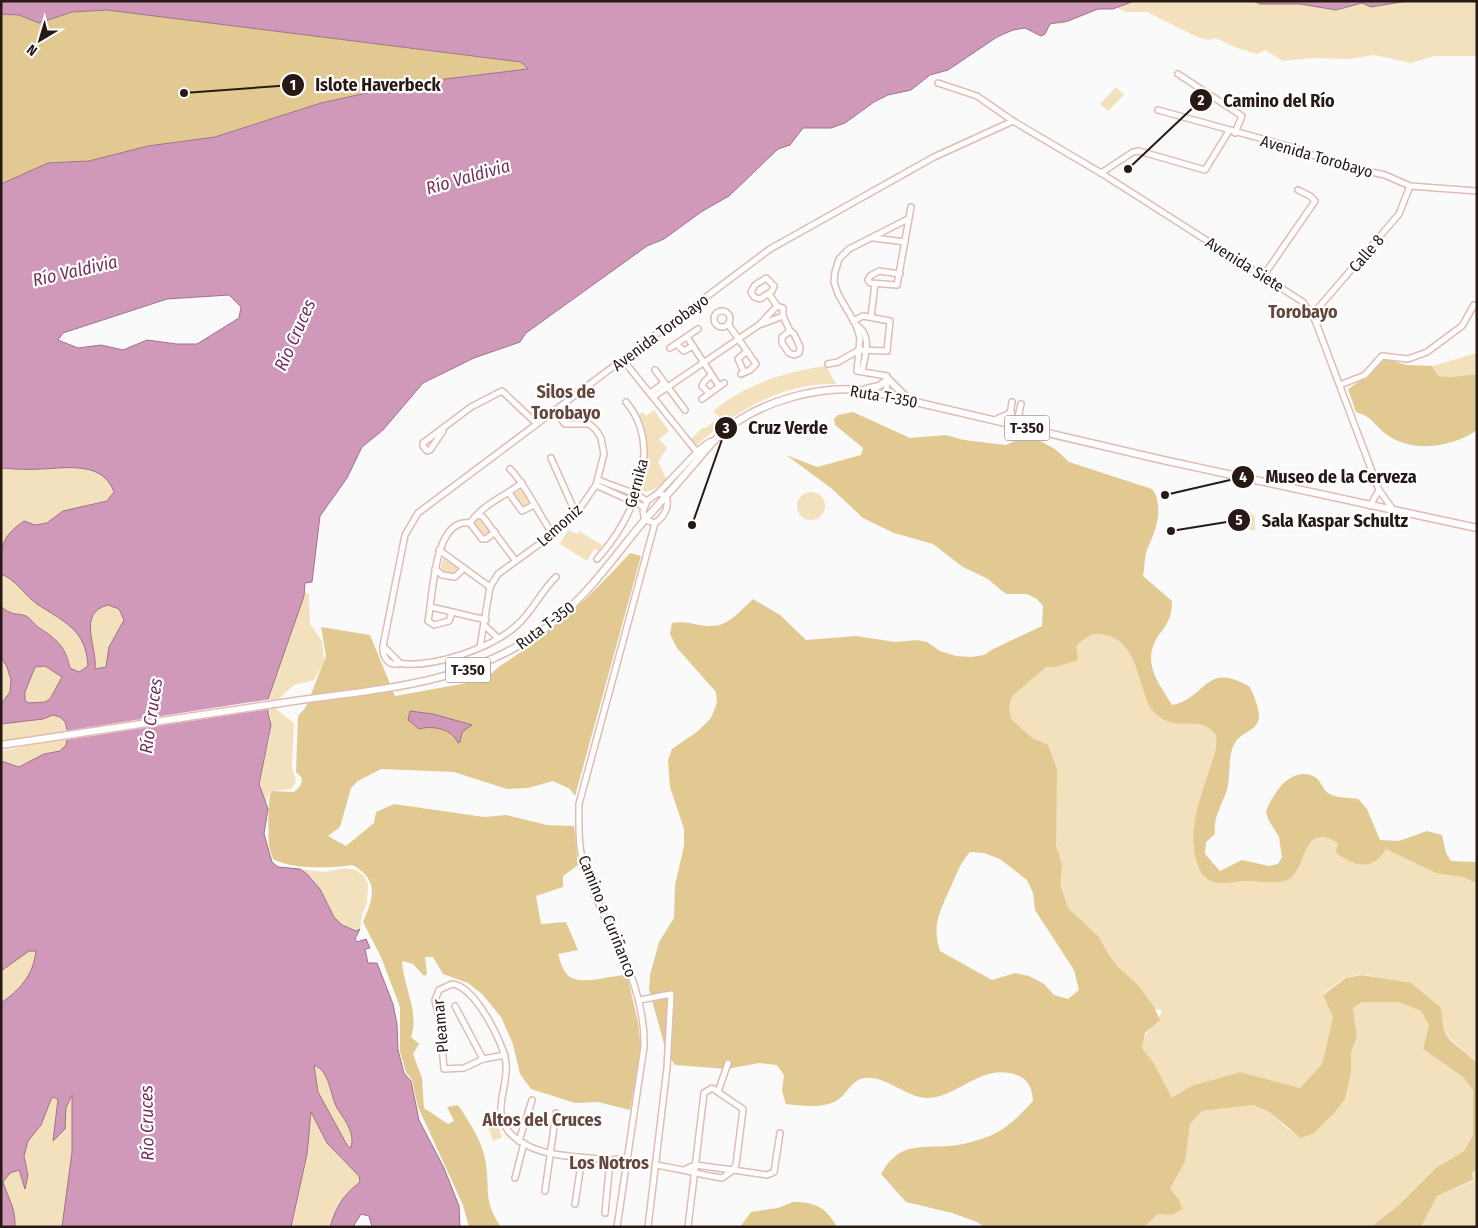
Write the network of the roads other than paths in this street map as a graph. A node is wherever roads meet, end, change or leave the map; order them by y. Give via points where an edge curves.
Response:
1 (1178, 74) dead end
2 (938, 83) dead end
3 (1158, 110) dead end
4 (1013, 121) junction
5 (1232, 132) junction
6 (1101, 173) junction
7 (1410, 186) junction
8 (1298, 190) dead end
9 (1477, 191) edge
10 (910, 207) dead end
11 (908, 219) junction
12 (874, 238) junction
13 (905, 242) junction
14 (900, 274) junction
15 (1264, 275) junction
16 (874, 284) junction
17 (768, 294) junction
18 (1474, 305) dead end
19 (777, 306) junction
20 (1313, 314) junction
21 (782, 316) junction
22 (871, 317) junction
23 (854, 323) junction
24 (728, 324) dead end
25 (759, 325) junction
26 (698, 329) dead end
27 (790, 331) junction
28 (687, 337) junction
29 (738, 338) junction
30 (676, 344) junction
31 (693, 346) junction
32 (670, 348) dead end
33 (867, 349) junction
34 (859, 350) junction
35 (747, 351) junction
36 (623, 360) junction
37 (703, 361) junction
38 (861, 362) junction
39 (828, 364) dead end
40 (655, 370) dead end
41 (711, 375) junction
42 (888, 379) junction
43 (665, 385) junction
44 (1340, 385) junction
45 (863, 390) junction
46 (709, 393) junction
47 (651, 395) junction
48 (886, 395) junction
49 (702, 399) dead end
50 (911, 400) junction
51 (626, 402) dead end
52 (1012, 402) dead end
53 (1021, 404) dead end
54 (685, 410) dead end
55 (555, 411) junction
56 (1011, 413) junction
57 (1019, 415) junction
58 (993, 420) junction
59 (537, 424) junction
60 (1013, 424) junction
61 (1030, 428) junction
62 (443, 430) dead end
63 (721, 434) junction
64 (697, 452) junction
65 (551, 458) dead end
66 (510, 469) dead end
67 (597, 482) junction
68 (522, 483) junction
69 (1379, 490) junction
70 (509, 493) junction
71 (658, 493) junction
72 (636, 494) junction
73 (666, 496) junction
74 (634, 501) junction
75 (647, 501) junction
76 (534, 505) junction
77 (1370, 506) junction
78 (644, 507) junction
79 (1395, 512) junction
80 (576, 514) junction
81 (478, 515) junction
82 (645, 520) junction
83 (470, 524) junction
84 (655, 524) junction
85 (1477, 528) edge
86 (495, 532) junction
87 (553, 534) junction
88 (440, 550) junction
89 (597, 558) dead end
90 (515, 560) junction
91 (464, 568) junction
92 (435, 569) junction
93 (556, 577) dead end
94 (490, 587) junction
95 (431, 607) junction
96 (452, 612) junction
97 (485, 623) junction
98 (498, 638) junction
99 (480, 647) junction
100 (2, 745) edge
101 (640, 1000) junction
102 (455, 1006) dead end
103 (505, 1055) junction
104 (483, 1059) junction
105 (728, 1063) dead end
106 (718, 1092) junction
107 (532, 1100) dead end
108 (556, 1113) dead end
109 (780, 1132) dead end
110 (521, 1142) junction
111 (551, 1153) junction
112 (582, 1157) junction
113 (627, 1158) junction
114 (610, 1160) junction
115 (618, 1161) junction
116 (626, 1165) junction
117 (656, 1165) junction
118 (695, 1165) junction
119 (686, 1169) junction
120 (733, 1170) junction
121 (694, 1174) junction
122 (515, 1178) dead end
123 (545, 1191) dead end
124 (575, 1204) dead end
125 (605, 1213) dead end
126 (617, 1227) edge
127 (648, 1227) edge
128 (688, 1227) edge

1 - 5 street via 1242,116
2 - 4 street, Avenida Siete via 977,96
3 - 5 street, Avenida Torobayo
4 - 6 street, Avenida Siete
4 - 36 street, Avenida Torobayo via 934,157 770,249
5 - 6 street via 1205,170 1139,151
5 - 7 street, Avenida Torobayo via 1295,148 1335,164 1385,176
6 - 15 street, Avenida Siete
7 - 9 street, Avenida Torobayo
7 - 20 street, Calle 8 via 1399,214
8 - 15 street via 1315,201
10 - 11 street
11 - 12 street
11 - 13 street
12 - 13 street
12 - 23 street via 843,254 834,272 838,294
13 - 14 street
14 - 16 street via 895,286
14 - 16 street via 875,272 868,279
15 - 20 street, Avenida Siete via 1300,299
16 - 22 street
17 - 17 street via 758,299 751,292 766,278 774,286
17 - 19 street
18 - 44 street via 1462,326 1427,352 1408,360 1382,356 1365,375
19 - 21 street via 784,309
19 - 25 street
20 - 44 street, Avenida Siete
21 - 25 street
21 - 27 street
22 - 23 street via 863,316
22 - 33 street via 888,320 891,325 887,351
23 - 33 street via 864,333
23 - 34 street
24 - 29 street
25 - 29 street
26 - 28 street
27 - 27 street via 782,336 781,341 794,355 799,353 800,347
28 - 30 street
28 - 31 street
29 - 35 street
29 - 37 street
30 - 31 street via 684,351
30 - 32 street
31 - 37 street
33 - 34 street
33 - 38 street
34 - 38 street
34 - 39 street
35 - 35 street via 738,359 743,373 756,364
36 - 47 street
36 - 55 street, Avenida Torobayo
37 - 41 street
37 - 43 street
38 - 42 street via 857,371 886,375
40 - 43 street
41 - 46 street via 702,386
41 - 46 street via 721,385
42 - 45 main road via 879,386
42 - 48 street
42 - 50 main road via 898,392
43 - 47 street
43 - 54 street
44 - 69 street, Avenida Siete
45 - 48 main road, Ruta T-350 / T-350
45 - 63 main road, Ruta T-350 / T-350 via 826,390 789,399 749,416
46 - 49 street
47 - 64 street
48 - 50 main road, Ruta T-350 / T-350
50 - 58 main road, Ruta T-350 / T-350
51 - 72 street, Gernika via 637,417 644,439
52 - 56 street
53 - 57 street
55 - 59 street, Avenida Torobayo
55 - 67 street, Lemoniz via 565,424 586,423 598,432 604,451
56 - 58 main road
56 - 60 street
57 - 60 street
57 - 61 main road
58 - 60 main road, Ruta T-350 / T-350
59 - 62 street via 502,391 471,407
59 - 99 street, Avenida Torobayo via 412,520 405,534 384,646 386,660 394,665 415,665
60 - 61 main road, Ruta T-350 / T-350
61 - 77 main road, Ruta T-350 / T-350
63 - 64 main road
63 - 73 main road, Ruta T-350 / T-350
64 - 71 street
65 - 80 street
66 - 68 street
67 - 72 street
67 - 74 street
67 - 80 street, Lemoniz
68 - 70 street
68 - 76 street
69 - 77 street
69 - 79 street, Avenida Siete
70 - 76 street via 522,511
70 - 81 street via 499,496
71 - 73 street
71 - 75 street
72 - 74 street, Gernika
72 - 75 street
73 - 82 main road, Ruta T-350 / T-350
73 - 84 street, Camino a Curiñanco via 666,511
74 - 78 street
74 - 89 street, Gernika via 616,535
75 - 78 street
76 - 87 street
77 - 79 main road, Ruta T-350 / T-350
78 - 82 street
79 - 85 main road, Ruta T-350 / T-350
80 - 87 street, Lemoniz
81 - 83 street
81 - 86 street
82 - 84 street
82 - 100 main road, Ruta T-350 / T-350 via 570,608 533,638 466,671 431,681 356,694
83 - 86 street via 482,539
83 - 88 street via 464,523 452,530
84 - 101 street, Camino a Curiñanco via 581,791 579,810 583,860
86 - 90 street
87 - 90 street, Lemoniz
88 - 91 street
88 - 92 street
90 - 94 street, Lemoniz via 498,574
91 - 92 street via 455,577 442,575
91 - 94 street
92 - 95 street
93 - 98 street via 522,620
94 - 97 street
95 - 96 street
95 - 96 street via 428,621 432,625 450,620
96 - 97 street
97 - 98 street
97 - 99 street
98 - 99 street
101 - 113 street, Camino a Curiñanco via 644,1047
101 - 117 street via 671,994
102 - 104 street
103 - 104 street
103 - 104 street, Pleamar via 485,1015 466,988 456,984 443,986 435,1000 444,1069 464,1068
103 - 110 street via 506,1074 500,1109 506,1125
105 - 106 street
106 - 118 street via 712,1088 704,1094
106 - 120 street via 743,1109
107 - 110 street
108 - 111 street
109 - 120 street via 774,1172 767,1175
110 - 111 street
110 - 122 street
111 - 112 street
111 - 123 street
112 - 114 street
112 - 124 street
113 - 115 street
113 - 116 street, Camino a Curiñanco
114 - 115 street
114 - 125 street
115 - 116 street
116 - 126 street, Camino a Curiñanco
117 - 119 street
117 - 127 street
118 - 119 street
118 - 120 street
118 - 121 street
119 - 121 street
120 - 121 street via 722,1178
121 - 128 street

